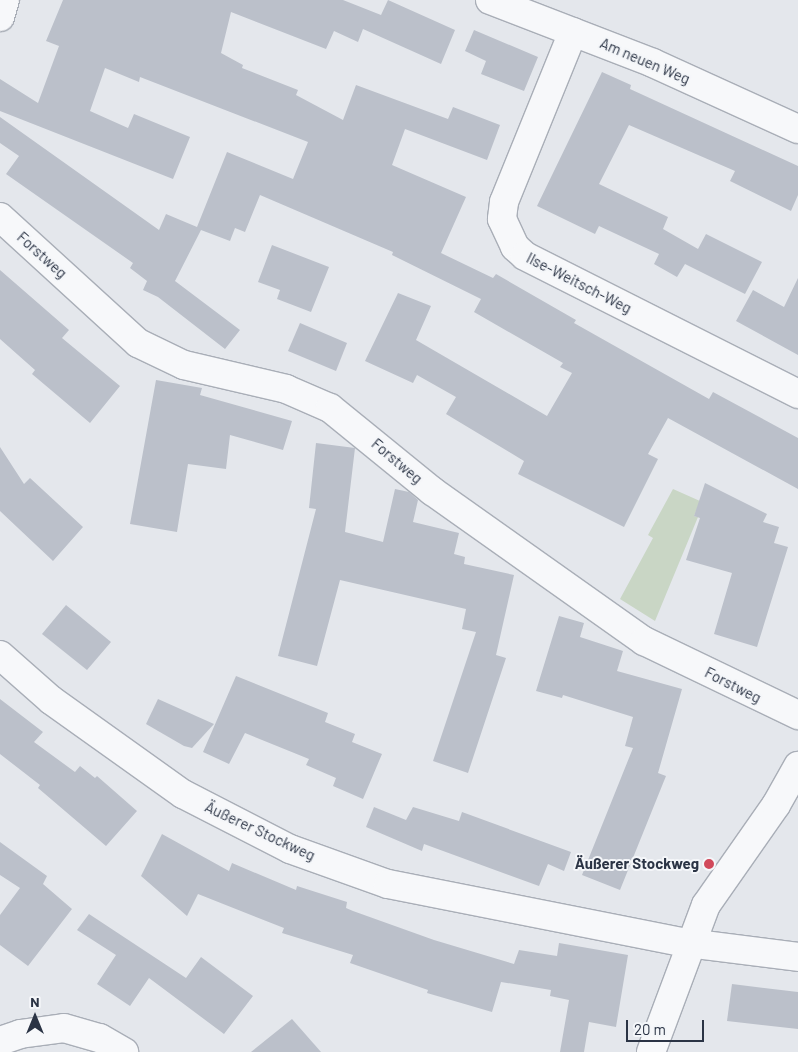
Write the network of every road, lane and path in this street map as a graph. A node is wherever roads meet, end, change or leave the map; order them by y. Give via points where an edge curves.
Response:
1 (5, 0) edge
2 (490, 0) edge
3 (0, 17) edge
4 (573, 32) junction
5 (798, 129) edge
6 (0, 218) edge
7 (798, 394) edge
8 (0, 655) edge
9 (798, 715) edge
10 (798, 766) edge
11 (690, 944) junction
12 (798, 957) edge
13 (0, 1041) edge
14 (124, 1052) edge
15 (651, 1052) edge

1 - 3 street
2 - 4 street, Am neuen Weg
4 - 5 street, Am neuen Weg via 653,63
4 - 7 street, Ilse-Weitsch-Weg via 504,202 502,219 515,248 525,256
6 - 9 street, Forstweg via 138,343 184,365 286,389 330,408 432,491 644,640
8 - 11 street, Äußerer Stockweg via 51,700 183,794 290,849 388,884
10 - 11 street via 776,805 706,905
11 - 12 street, Äußerer Stockweg
11 - 15 street
13 - 14 street via 20,1034 64,1028 100,1038

